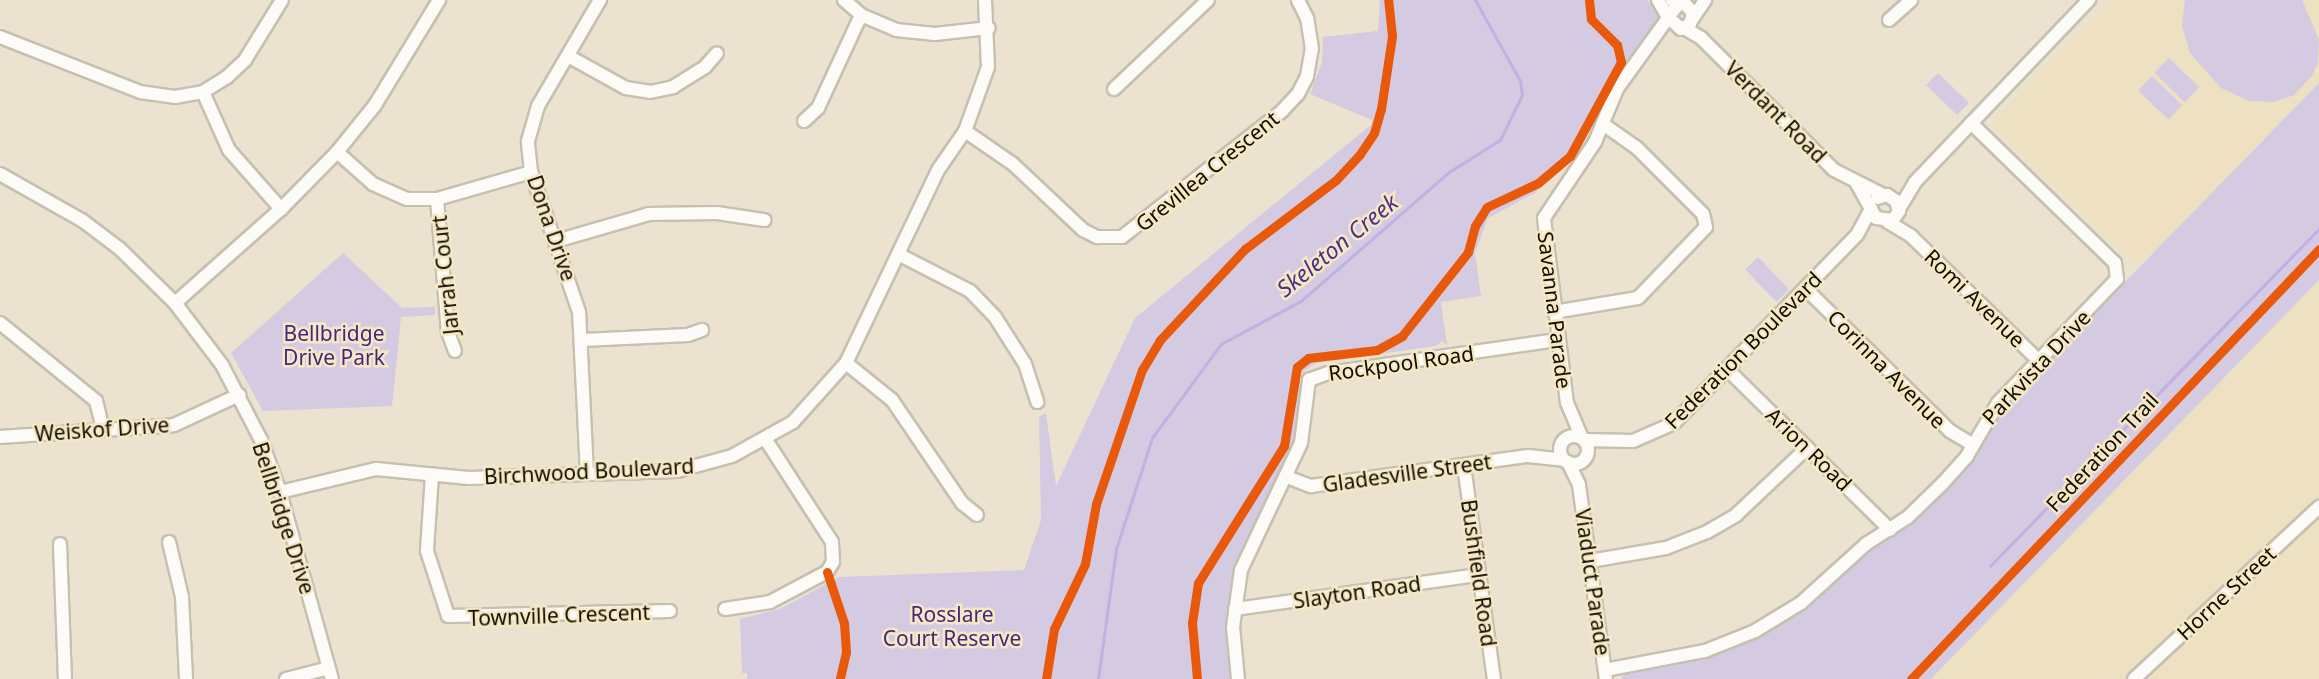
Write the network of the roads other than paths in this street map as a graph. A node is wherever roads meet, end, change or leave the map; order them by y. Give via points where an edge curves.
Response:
1 (282, 0) edge
2 (439, 0) edge
3 (600, 0) edge
4 (844, 0) edge
5 (985, 0) edge
6 (1208, 0) edge
7 (1298, 0) edge
8 (1658, 0) edge
9 (1705, 0) edge
10 (1911, 0) edge
11 (2089, 0) edge
12 (1682, 2) edge
13 (861, 15) junction
14 (1889, 20) dead end
15 (1681, 21) junction
16 (989, 28) junction
17 (0, 37) edge
18 (717, 53) dead end
19 (568, 56) junction
20 (1114, 89) dead end
21 (203, 92) junction
22 (804, 121) dead end
23 (1971, 123) junction
24 (1603, 124) junction
25 (965, 131) junction
26 (337, 152) junction
27 (531, 172) junction
28 (0, 174) edge
29 (1855, 181) junction
30 (1915, 182) junction
31 (1885, 195) junction
32 (437, 199) junction
33 (1872, 208) junction
34 (281, 209) junction
35 (1899, 209) junction
36 (764, 220) dead end
37 (1885, 222) junction
38 (1857, 234) junction
39 (1911, 236) junction
40 (556, 241) junction
41 (898, 254) junction
42 (1805, 288) junction
43 (175, 303) junction
44 (1554, 312) junction
45 (0, 323) edge
46 (702, 330) dead end
47 (583, 340) junction
48 (1558, 340) junction
49 (455, 351) dead end
50 (2039, 361) junction
51 (846, 363) junction
52 (1727, 369) junction
53 (239, 395) junction
54 (1037, 402) dead end
55 (1569, 410) junction
56 (103, 430) junction
57 (0, 437) edge
58 (1583, 439) junction
59 (766, 440) junction
60 (1563, 442) junction
61 (1617, 443) junction
62 (1972, 444) junction
63 (1807, 448) junction
64 (1528, 456) junction
65 (1586, 456) junction
66 (1566, 461) junction
67 (1464, 466) junction
68 (587, 474) junction
69 (432, 475) junction
70 (1287, 477) junction
71 (1579, 485) junction
72 (280, 492) junction
73 (2319, 507) edge
74 (977, 515) dead end
75 (1890, 530) junction
76 (169, 542) dead end
77 (60, 544) dead end
78 (1590, 561) junction
79 (1478, 575) junction
80 (724, 609) dead end
81 (1235, 609) junction
82 (670, 611) dead end
83 (331, 673) edge
84 (1606, 674) edge
85 (65, 679) edge
86 (186, 679) edge
87 (286, 679) edge
88 (1238, 679) edge
89 (1494, 679) edge
90 (2134, 679) edge

1 - 21 street via 245,60
2 - 26 street via 374,105
3 - 19 street, Dona Drive
4 - 13 street
5 - 16 street, Birchwood Boulevard
6 - 20 street
7 - 25 street, Grevillea Crescent via 1307,18 1312,48 1298,94 1122,237 1097,237 1083,230 1013,164
8 - 15 street, Verdant Road
9 - 15 street
10 - 14 street
11 - 23 street
12 - 15 street
12 - 15 street
13 - 16 street via 917,34
13 - 22 street via 818,108
15 - 24 street, Savanna Parade via 1659,36 1617,89
15 - 29 street, Verdant Road via 1834,170
16 - 25 street, Birchwood Boulevard via 988,67
17 - 21 street via 140,92 176,97
18 - 19 street via 705,67 673,87 650,92 626,88
19 - 27 street, Dona Drive via 531,124
21 - 34 street via 229,150
23 - 30 street
23 - 50 street, Parkvista Drive via 2117,266 2114,283
24 - 44 street, Savanna Parade via 1580,168 1551,201 1544,218
24 - 44 street via 1637,148 1705,216 1706,226 1639,298
25 - 41 street, Birchwood Boulevard via 938,170
26 - 32 street via 384,191 407,199
26 - 34 street
27 - 32 street
27 - 40 street, Dona Drive
28 - 43 street, Bellbridge Drive via 83,221 120,249
29 - 31 street, Verdant Road
29 - 33 street, Verdant Road
30 - 31 street
30 - 35 street
31 - 33 street, Federation Boulevard
31 - 35 street, Romi Avenue
32 - 49 street, Jarrah Court via 448,332
33 - 37 street, Romi Avenue
33 - 38 street, Federation Boulevard
34 - 43 street
35 - 37 street
35 - 39 street, Romi Avenue
36 - 40 street via 717,212 649,214
37 - 38 street, Federation Boulevard
37 - 39 street, Romi Avenue
38 - 42 street, Federation Boulevard
39 - 50 street, Romi Avenue
40 - 47 street, Dona Drive via 572,281
41 - 51 street, Birchwood Boulevard
41 - 54 street via 970,291 995,317 1025,364
42 - 52 street, Federation Boulevard
42 - 62 street, Corinna Avenue via 1950,431
43 - 53 street, Bellbridge Drive
44 - 48 street, Savanna Parade
45 - 56 street via 96,401
46 - 47 street via 688,335
47 - 68 street, Dona Drive
48 - 55 street, Savanna Parade
48 - 70 street, Rockpool Road via 1314,376 1305,391 1301,443
50 - 62 street, Parkvista Drive via 1989,413
51 - 59 street, Birchwood Boulevard via 814,404
51 - 74 street via 892,400 962,503
52 - 61 street, Federation Boulevard via 1665,429
52 - 63 street, Arion Road
53 - 56 street, Weiskof Drive via 184,422
53 - 72 street, Bellbridge Drive
55 - 58 street, Savanna Parade
55 - 60 street, Savanna Parade
56 - 57 street, Weiskof Drive
58 - 60 street, Federation Boulevard via 1573,436
58 - 61 street, Federation Boulevard
58 - 65 street, Savanna Parade
59 - 68 street, Birchwood Boulevard via 711,464 677,471
59 - 80 street via 832,542 834,562 817,578 769,602
60 - 64 street, Gladesville Street
60 - 66 street, Savanna Parade
61 - 65 street, Federation Boulevard
62 - 75 street, Parkvista Drive via 1943,483
63 - 75 street, Arion Road
63 - 78 street via 1736,515 1707,532 1666,548
64 - 66 street, Gladesville Street
64 - 67 street, Gladesville Street
65 - 66 street, Federation Boulevard
65 - 71 street, Viaduct Parade
66 - 71 street, Viaduct Parade
67 - 70 street, Gladesville Street via 1317,486
67 - 79 street, Bushfield Road
68 - 69 street, Birchwood Boulevard
69 - 72 street, Birchwood Boulevard via 397,469 357,470
69 - 82 street, Townville Crescent via 427,551 445,620
70 - 81 street, Rockpool Road via 1251,541
71 - 78 street, Viaduct Parade
72 - 83 street, Bellbridge Drive
73 - 90 street, Horne Street
75 - 84 street, Parkvista Drive via 1861,548 1801,603 1755,631 1705,652
76 - 86 street via 182,597
77 - 85 street
78 - 84 street, Viaduct Parade
79 - 81 street, Slayton Road
79 - 89 street, Bushfield Road
81 - 88 street, Rockpool Road via 1233,645
83 - 87 street

